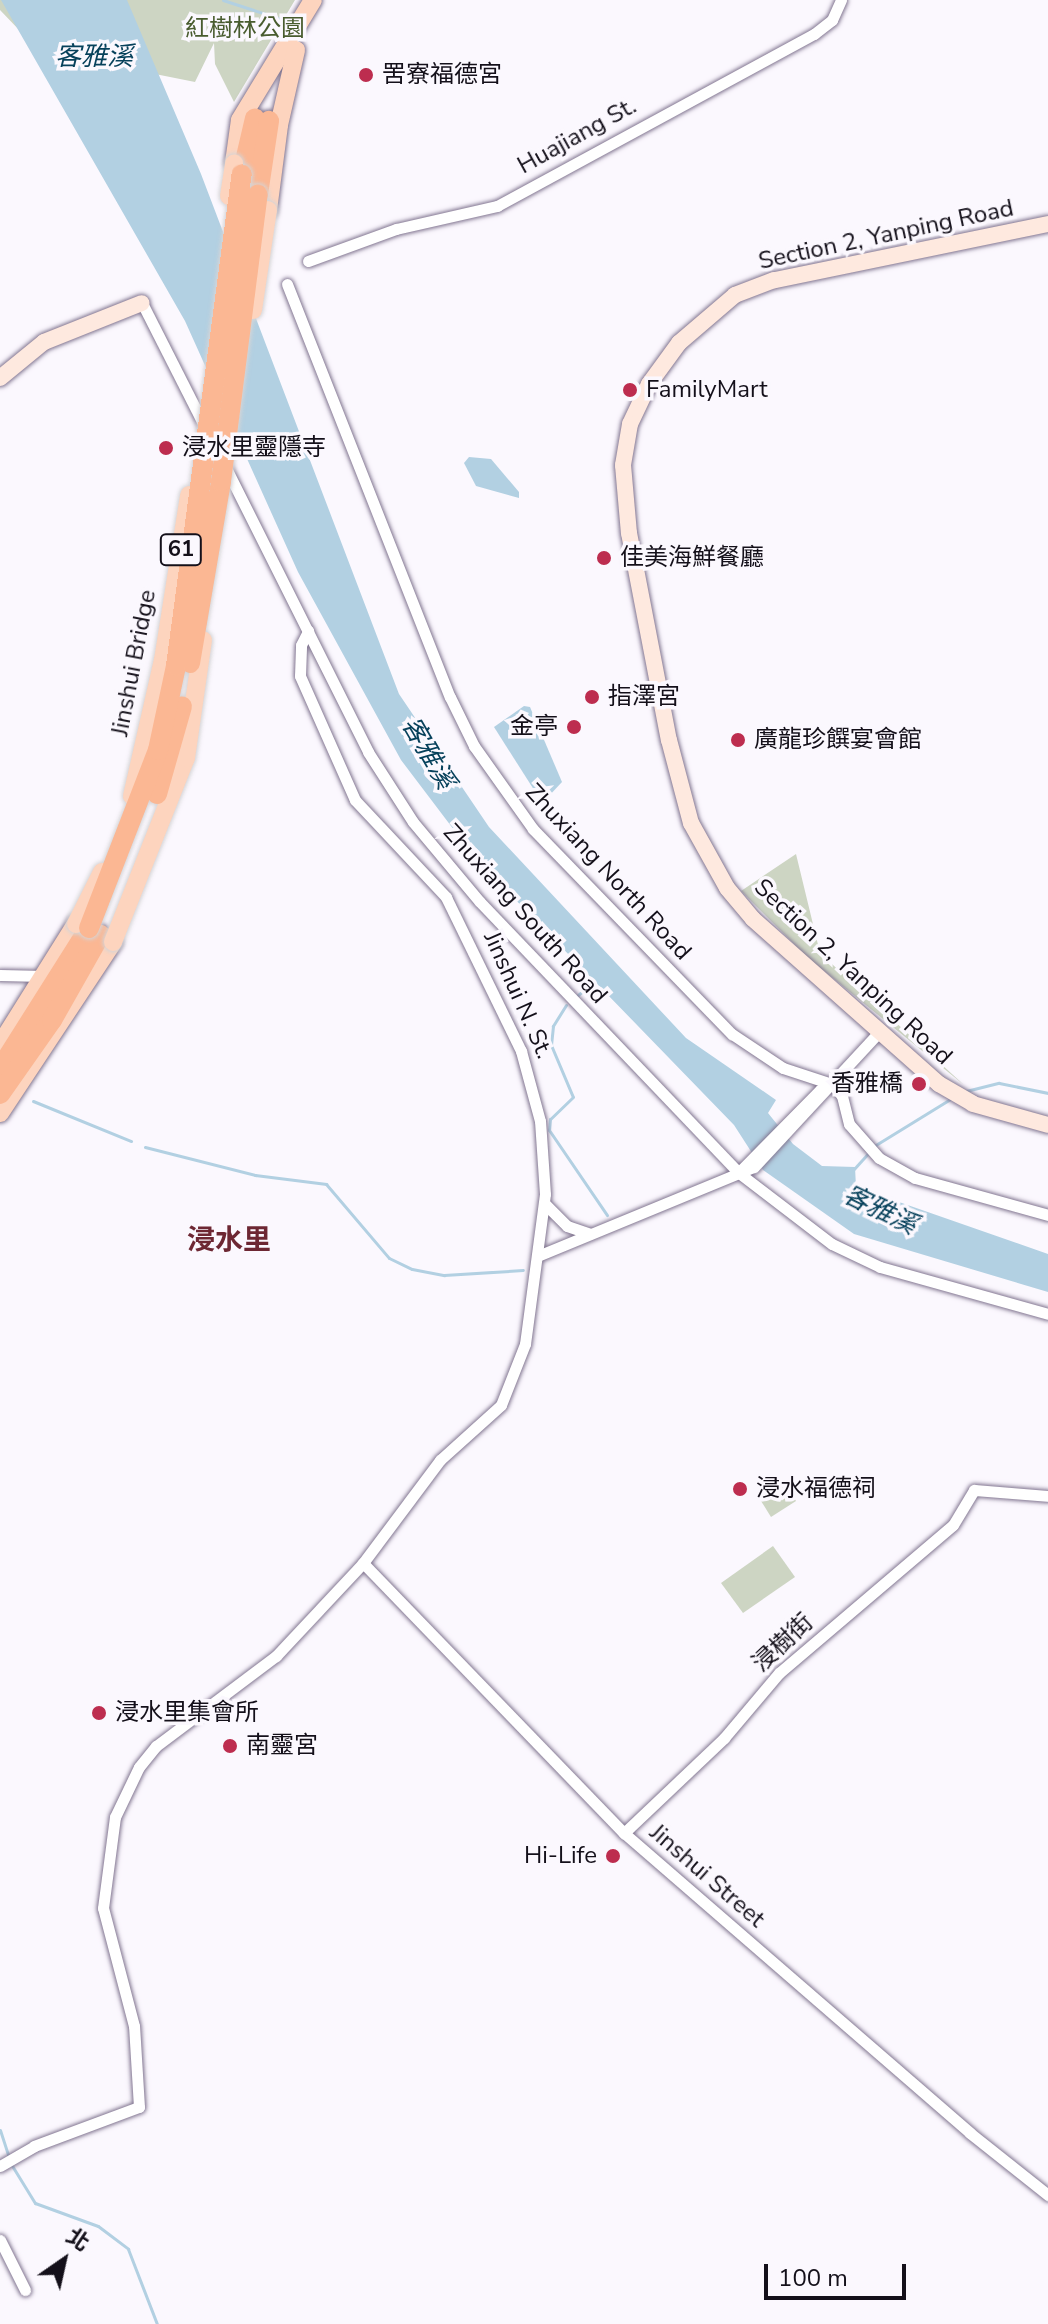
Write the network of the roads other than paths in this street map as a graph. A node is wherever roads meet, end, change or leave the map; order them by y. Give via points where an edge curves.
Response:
1 (313, 0) edge
2 (327, 0) edge
3 (841, 0) edge
4 (292, 45) junction
5 (262, 120) junction
6 (238, 168) junction
7 (263, 202) junction
8 (1048, 224) edge
9 (308, 261) dead end
10 (287, 284) dead end
11 (142, 303) joint
12 (0, 378) edge
13 (308, 631) junction
14 (95, 932) junction
15 (0, 975) edge
16 (45, 976) junction
17 (879, 1032) junction
18 (0, 1045) edge
19 (0, 1069) edge
20 (832, 1084) junction
21 (0, 1094) edge
22 (0, 1113) edge
23 (1048, 1125) edge
24 (739, 1173) junction
25 (545, 1204) junction
26 (1048, 1215) edge
27 (591, 1234) junction
28 (540, 1255) junction
29 (1048, 1314) edge
30 (1048, 1496) edge
31 (363, 1563) junction
32 (624, 1833) junction
33 (0, 2166) edge
34 (1048, 2195) edge
35 (0, 2240) edge
36 (25, 2290) dead end

1 - 4 main road
2 - 4 main road
3 - 9 street, Huajiang St. via 832,20 814,34 497,206 396,229
4 - 5 main road
4 - 6 main road, 61 via 240,120
4 - 7 main road, 61
5 - 6 highway, 61
5 - 7 highway, 61
6 - 14 highway, Jinshui Bridge / 61, bridge via 176,666 153,763
7 - 14 highway, 61, bridge via 172,754
8 - 17 street, Section 2, Yanping Road via 774,280 735,295 679,343 630,424 623,465 629,533 669,740 691,823 727,888 753,919
10 - 20 street, Zhuxiang North Road via 450,697 504,793 554,852 732,1034 783,1068
11 - 12 street via 44,342
11 - 13 street, Zhuxiang South Road
13 - 24 street, Zhuxiang South Road via 368,752 444,863
13 - 25 street, Jinshui N. St. via 301,645 300,676 355,800 446,897 521,1051 540,1121
14 - 16 main road, 61
14 - 19 highway, 61
14 - 21 highway, 61 via 52,1020
14 - 22 main road, 61
15 - 16 street
16 - 18 main road, 61
17 - 20 street
17 - 23 street, Section 2, Yanping Road via 939,1084 973,1104
20 - 24 street
20 - 26 street via 861,1142 879,1158 915,1178
24 - 27 street
24 - 29 street, Zhuxiang South Road via 832,1244 880,1267
25 - 27 street via 567,1226
25 - 28 street, Jinshui N. St.
27 - 28 street
28 - 31 street, Jinshui N. St. via 525,1344 501,1405 440,1460
30 - 32 street, 浸樹街 via 974,1490 953,1525 779,1673 724,1738
31 - 32 street, Jinshui Street
31 - 33 street, Jinshui N. St. via 276,1656 156,1746 124,1793 115,1817 104,1921 128,1992 139,2107 34,2146
32 - 34 street, Jinshui Street
35 - 36 street

